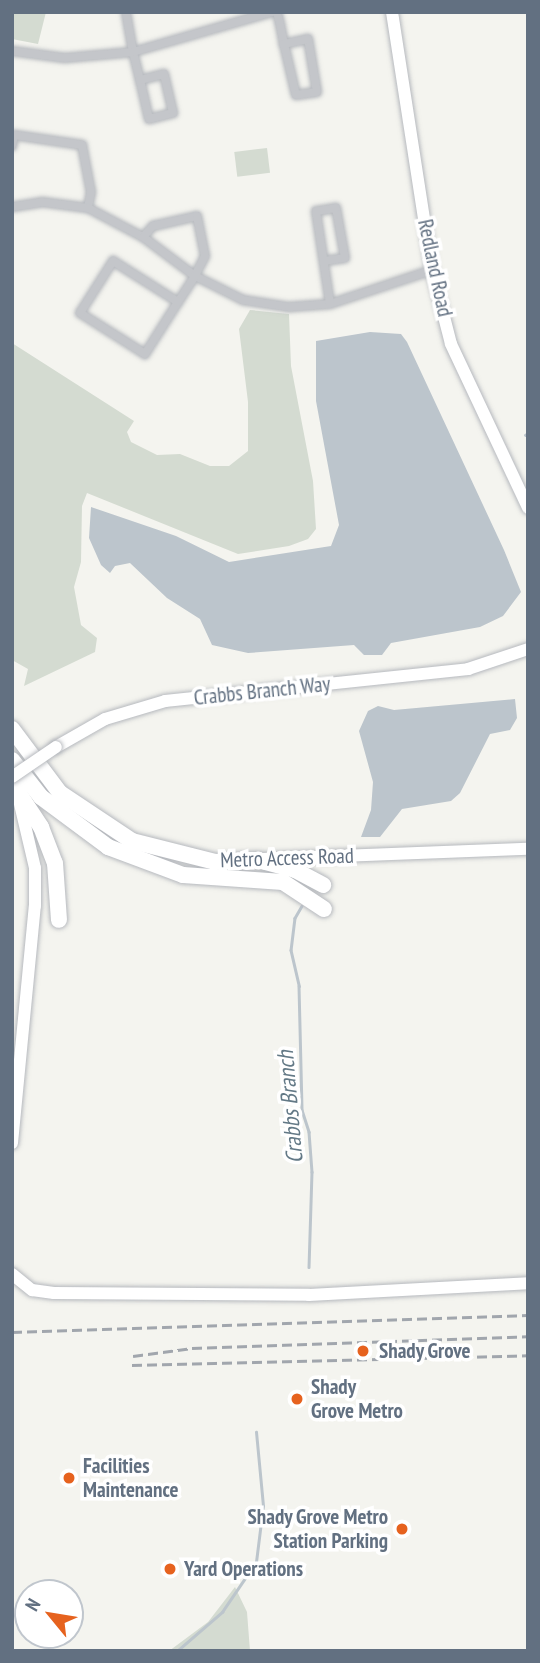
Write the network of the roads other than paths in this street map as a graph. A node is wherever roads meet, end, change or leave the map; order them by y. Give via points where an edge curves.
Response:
1 (126, 12) edge
2 (275, 12) edge
3 (392, 12) edge
4 (284, 44) junction
5 (12, 51) edge
6 (133, 52) junction
7 (140, 80) junction
8 (12, 146) edge
9 (12, 207) edge
10 (88, 208) junction
11 (143, 237) junction
12 (324, 261) junction
13 (432, 270) junction
14 (195, 276) junction
15 (178, 302) junction
16 (330, 304) junction
17 (528, 508) edge
18 (528, 649) edge
19 (12, 729) edge
20 (12, 760) edge
21 (13, 782) edge
22 (528, 849) edge
23 (258, 860) junction
24 (323, 885) dead end
25 (324, 909) dead end
26 (58, 920) dead end
27 (12, 1143) edge
28 (12, 1274) edge
29 (528, 1283) edge

1 - 6 street
2 - 4 street
2 - 6 street
3 - 13 main road, Redland Road
4 - 4 street via 308,39 317,92 296,95
5 - 6 street via 65,58
6 - 7 street
7 - 7 street via 163,74 173,113 149,119
8 - 10 street via 14,135 82,145 91,192
9 - 10 street via 42,202
10 - 11 street
11 - 14 street
11 - 14 street via 153,226 197,216 205,257
12 - 12 street via 316,211 336,208 345,258
12 - 16 street
13 - 16 street
13 - 17 main road, Redland Road via 451,344
14 - 15 street
14 - 16 street via 243,300 289,307
15 - 15 street via 145,355 80,313 113,261
18 - 21 main road, Crabbs Branch Way, bridge via 468,669 153,703 105,719 56,747
19 - 23 highway, Metro Access Road via 60,793 116,833 183,857 215,862
20 - 25 highway via 61,815 117,851 183,874 283,882
21 - 26 highway via 41,827 55,863
21 - 27 main road via 28,830 36,896
22 - 23 main road, Metro Access Road
23 - 24 highway via 295,870
28 - 29 main road via 32,1290 54,1293 309,1295

